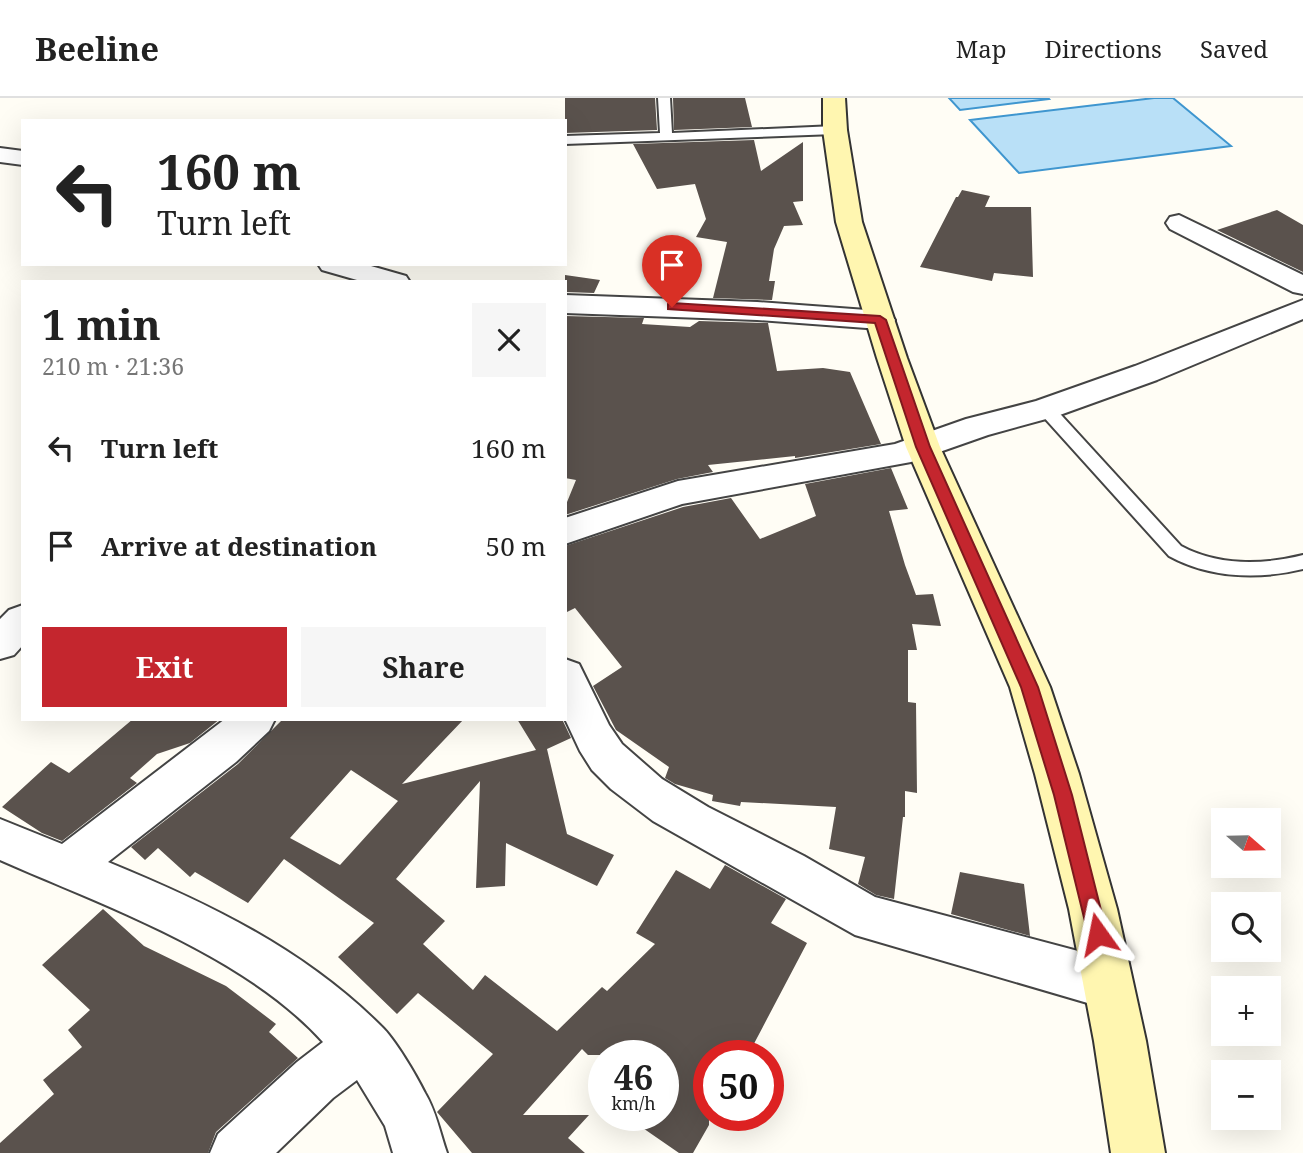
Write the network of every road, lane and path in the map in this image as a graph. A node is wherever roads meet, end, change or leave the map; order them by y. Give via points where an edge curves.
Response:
1 (664, 98) edge
2 (834, 114) edge
3 (666, 138) junction
4 (567, 141) edge
5 (0, 155) edge
6 (21, 158) edge
7 (1179, 223) dead end
8 (339, 266) edge
9 (389, 280) edge
10 (1303, 286) edge
11 (567, 304) edge
12 (1303, 309) edge
13 (880, 320) junction
14 (1046, 409) junction
15 (923, 447) junction
16 (567, 530) edge
17 (1303, 562) edge
18 (21, 622) edge
19 (0, 644) edge
20 (567, 679) edge
21 (252, 721) edge
22 (0, 839) edge
23 (65, 868) junction
24 (1108, 984) junction
25 (363, 1044) junction
26 (237, 1153) edge
27 (420, 1153) edge
28 (1138, 1153) edge

1 - 3 lane
2 - 3 lane
2 - 13 main road via 849,222
3 - 4 lane
5 - 6 street
7 - 10 street
8 - 9 street
11 - 13 street
12 - 14 street
13 - 15 main road
14 - 15 street
14 - 17 lane via 1175,551 1212,566 1272,567
15 - 16 street via 678,493
15 - 24 main road via 1030,687 1080,857
18 - 19 street
20 - 24 street via 606,755 631,780 664,805 790,872 846,909
21 - 23 street
22 - 23 street
23 - 25 street via 170,912 239,948 307,992
24 - 28 main road
25 - 26 street via 315,1080
25 - 27 street via 407,1113

